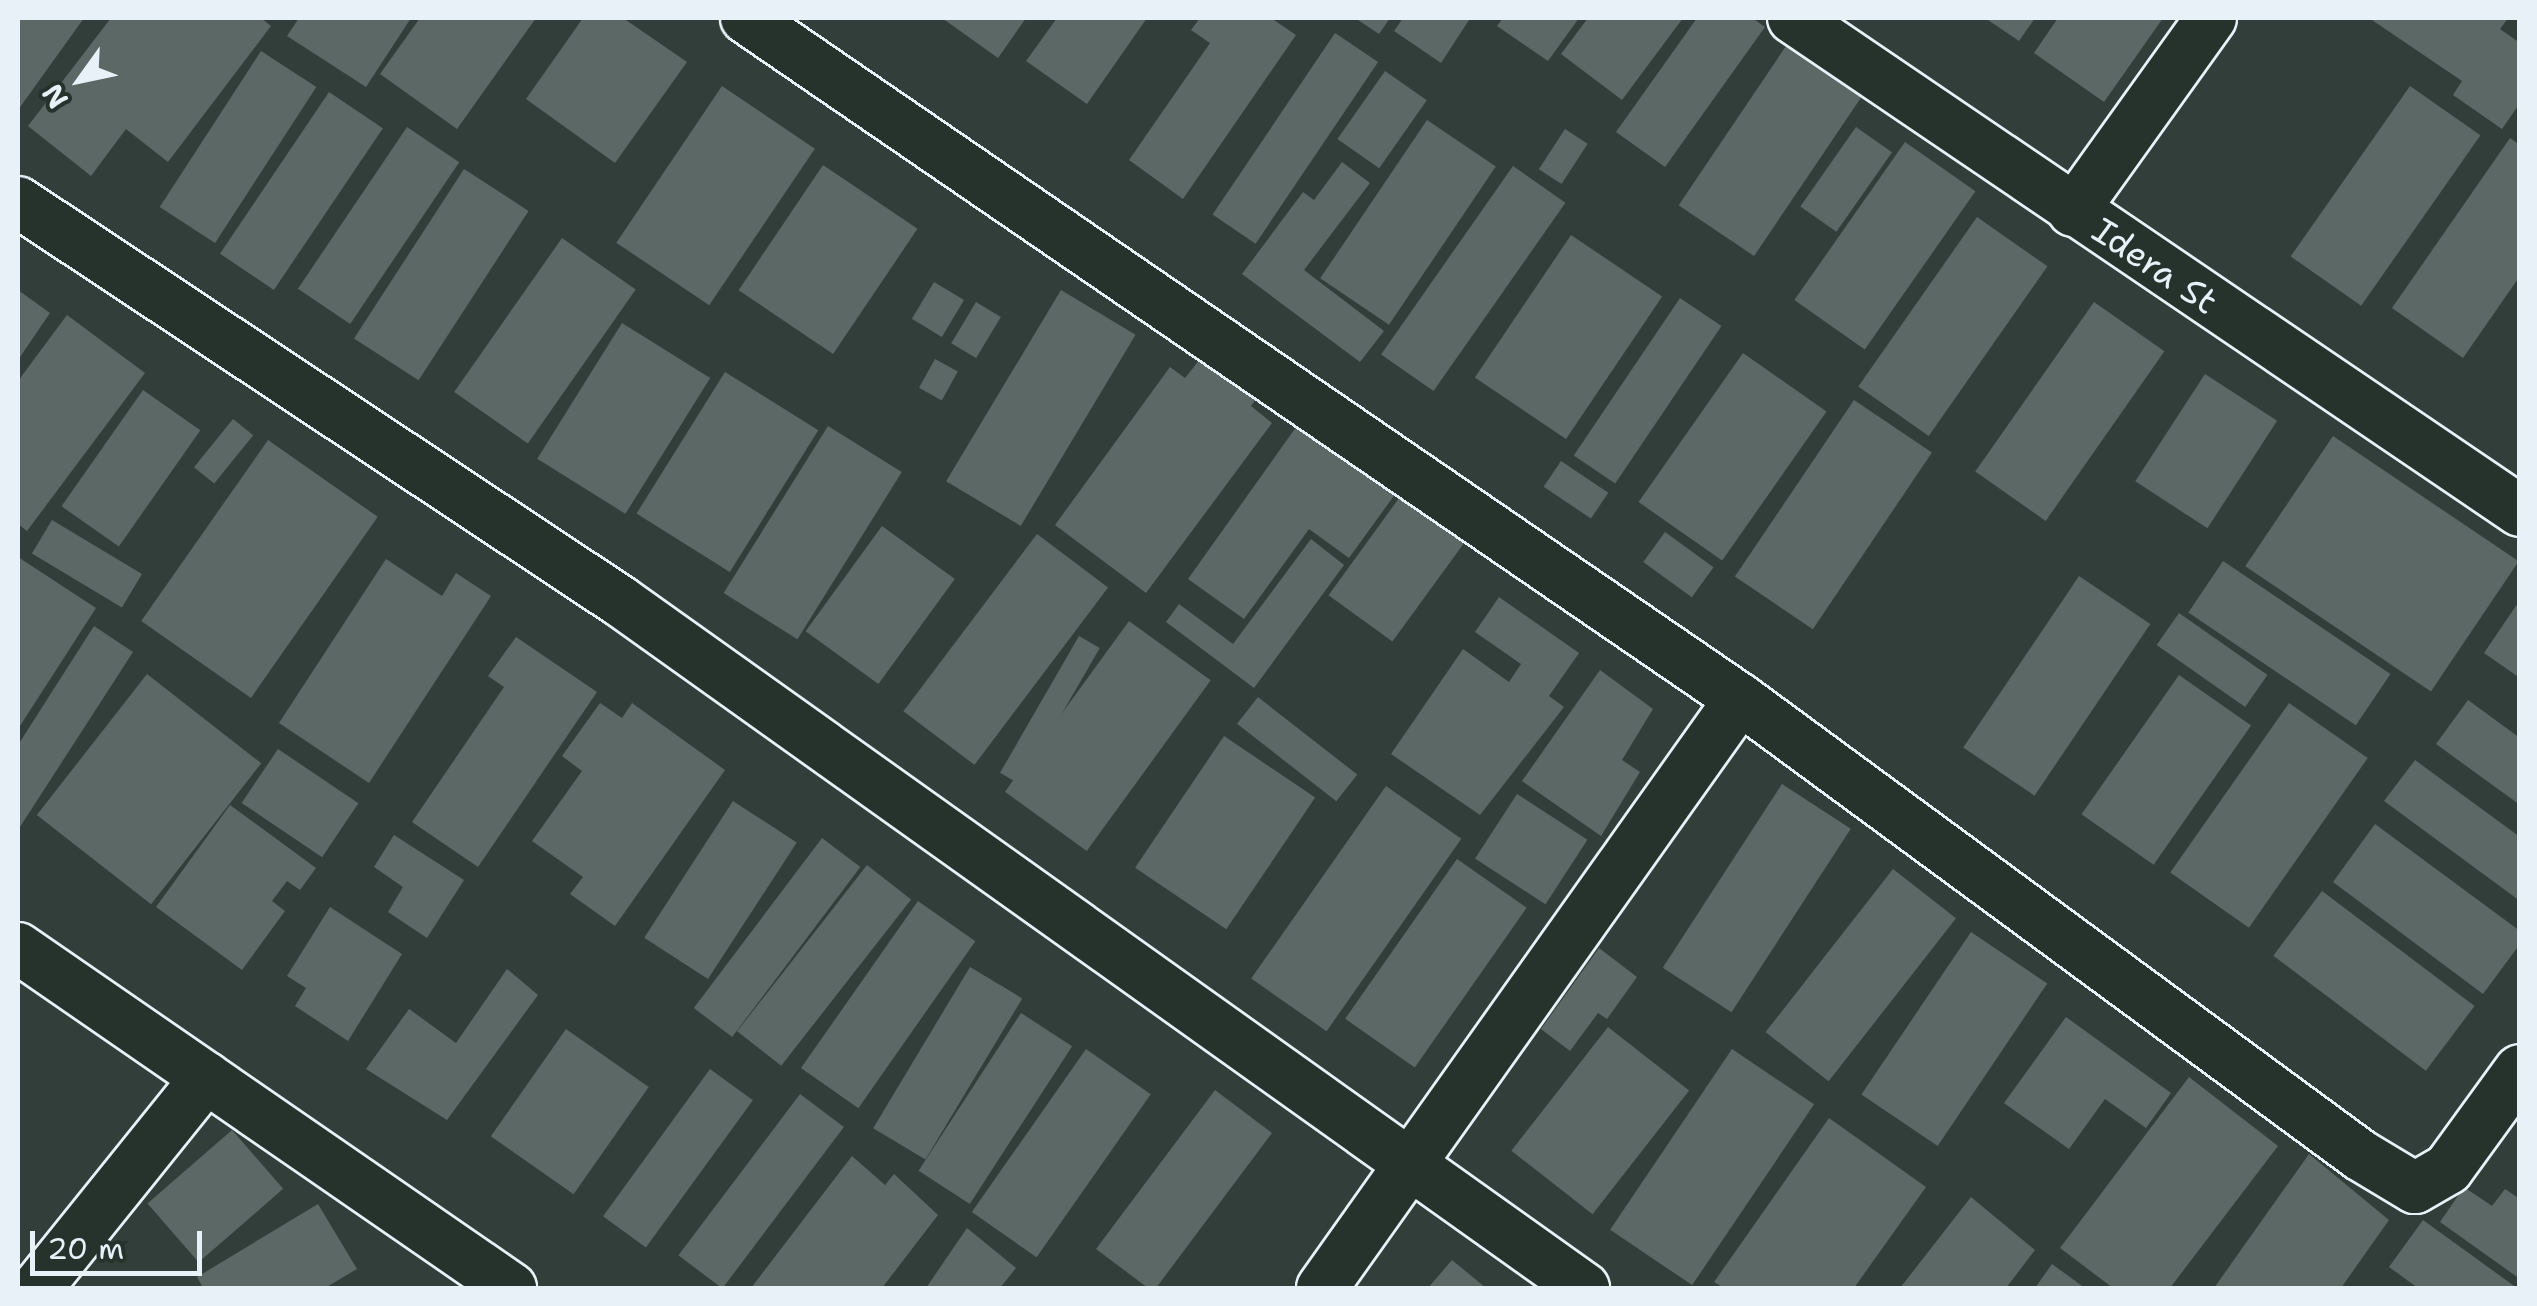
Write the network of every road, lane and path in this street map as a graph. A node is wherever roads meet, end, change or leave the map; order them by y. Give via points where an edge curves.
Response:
1 (746, 18) edge
2 (1793, 18) edge
3 (2212, 18) edge
4 (18, 202) edge
5 (2073, 212) junction
6 (2520, 511) edge
7 (1740, 699) junction
8 (18, 948) edge
9 (2520, 1070) edge
10 (206, 1078) junction
11 (1412, 1164) junction
12 (37, 1288) edge
13 (511, 1288) edge
14 (1322, 1288) edge
15 (1584, 1288) edge

1 - 7 street
2 - 5 street, Idera St
3 - 5 street
4 - 11 street via 606,592
5 - 6 street, Idera St
7 - 9 street via 2360,1155 2415,1188 2448,1168
7 - 11 street
8 - 10 street
10 - 12 street
10 - 13 street
11 - 14 street
11 - 15 street

